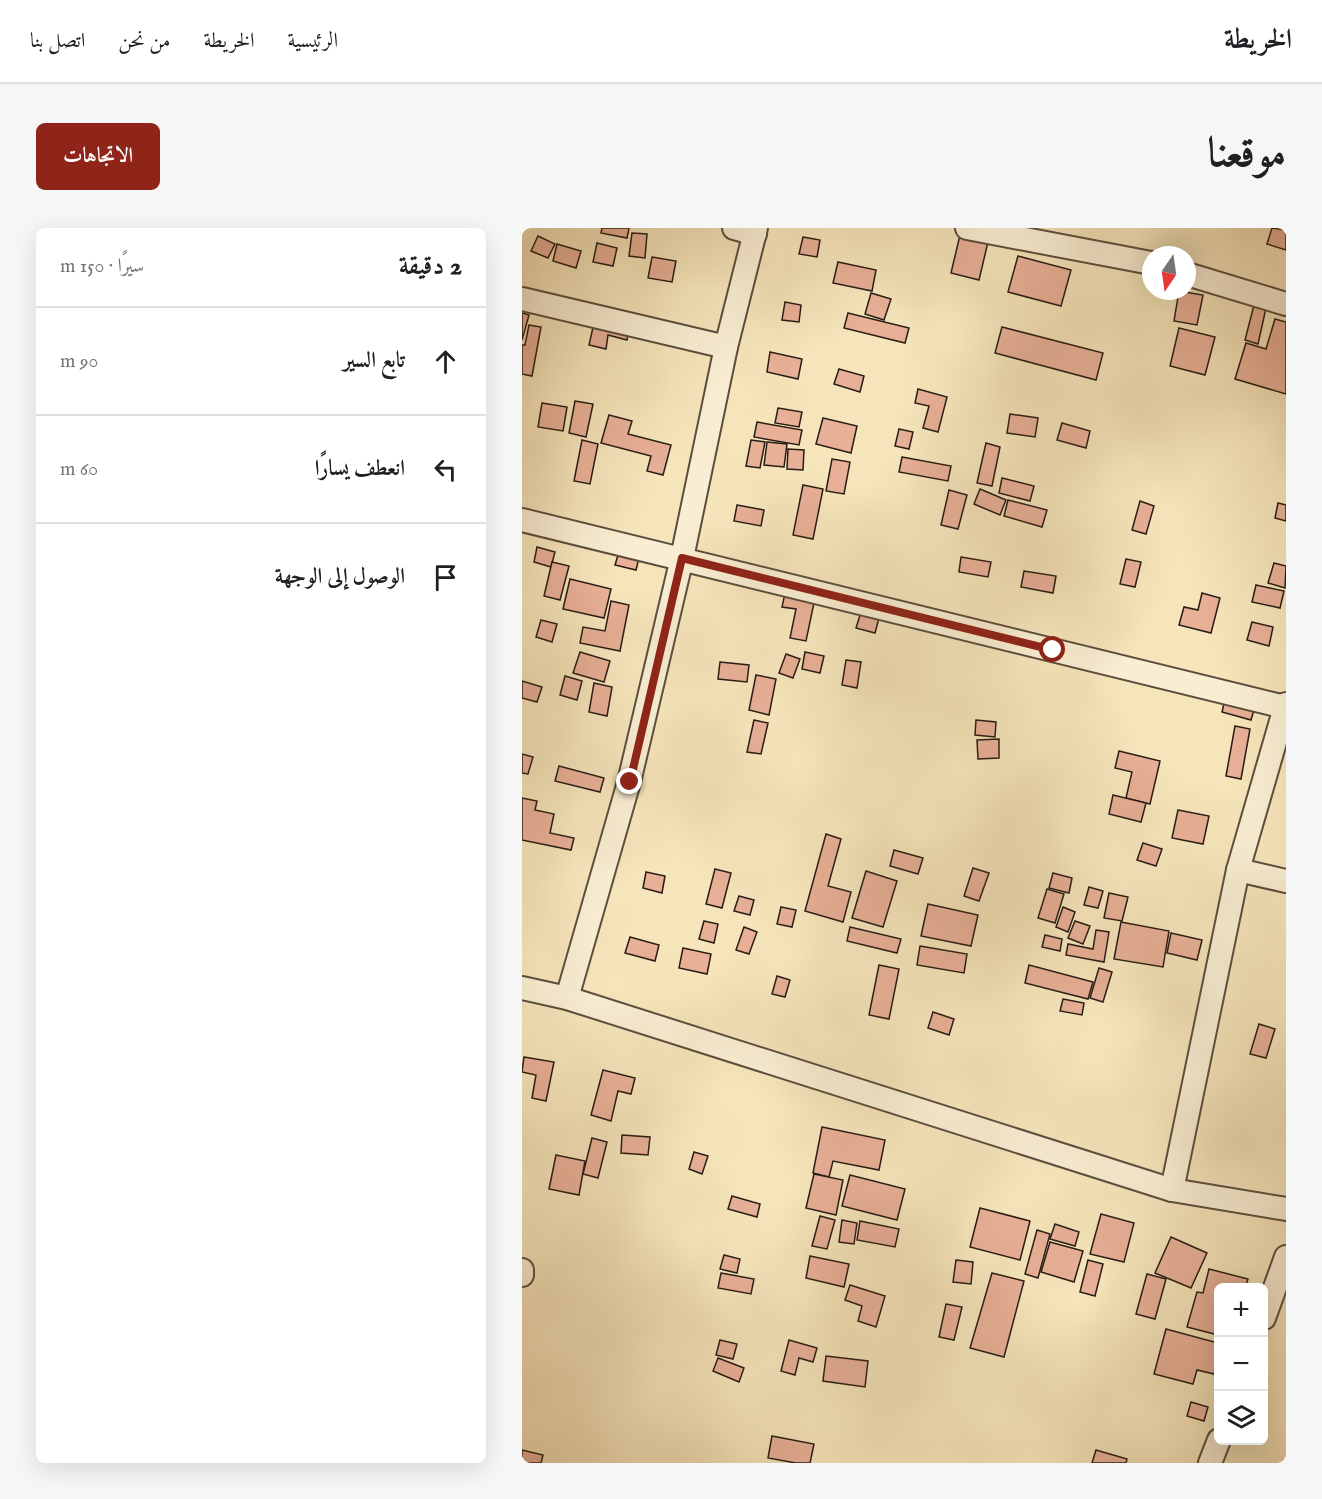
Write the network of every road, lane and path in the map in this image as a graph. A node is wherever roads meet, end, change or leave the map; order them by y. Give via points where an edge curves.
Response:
1 (968, 228) edge
2 (749, 230) edge
3 (1142, 261) edge
4 (1196, 277) edge
5 (522, 299) edge
6 (1286, 304) edge
7 (726, 347) junction
8 (522, 520) edge
9 (682, 558) junction
10 (1286, 705) edge
11 (1238, 870) junction
12 (1286, 881) edge
13 (522, 988) edge
14 (567, 998) junction
15 (1172, 1190) junction
16 (1286, 1209) edge
17 (1286, 1257) edge
18 (522, 1270) edge
19 (522, 1275) edge
20 (1268, 1305) edge
21 (1217, 1445) edge
22 (1211, 1463) edge

1 - 3 street
2 - 7 street
4 - 6 street
5 - 7 street
7 - 9 street
8 - 9 street
9 - 10 street
9 - 14 street via 630,782
10 - 11 street
11 - 12 street
11 - 15 street
13 - 14 street
14 - 15 street
15 - 16 street
17 - 20 street
18 - 19 street
21 - 22 street

